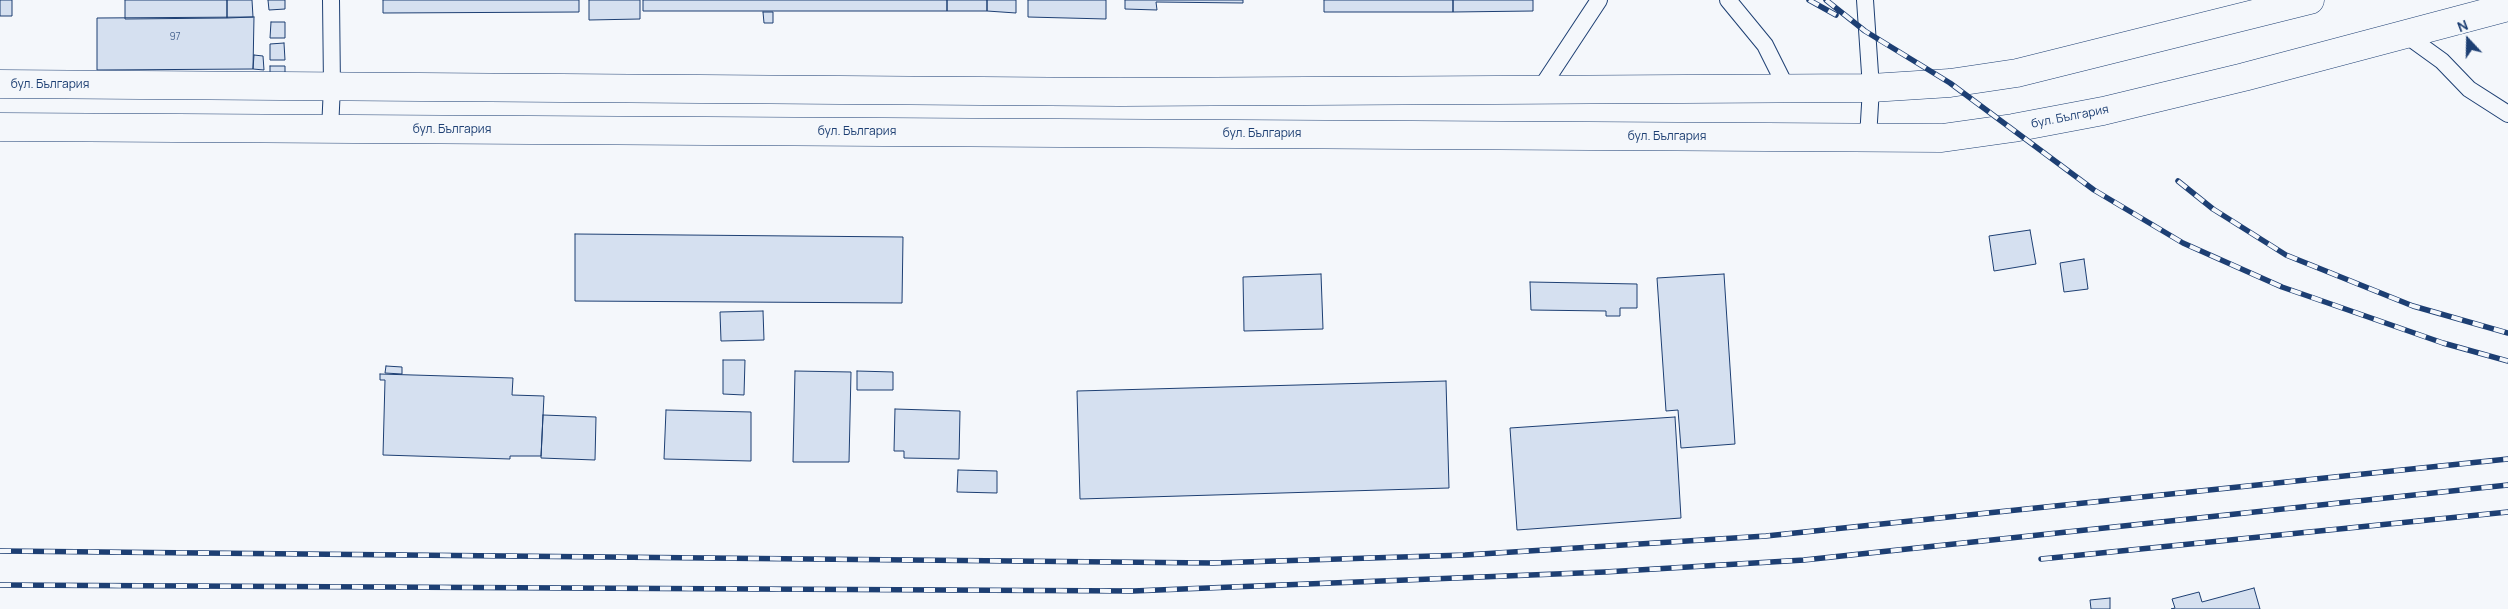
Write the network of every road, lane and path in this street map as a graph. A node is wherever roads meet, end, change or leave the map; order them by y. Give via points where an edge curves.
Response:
1 (331, 0) edge
2 (1598, 0) edge
3 (1728, 0) edge
4 (1865, 0) edge
5 (2310, 0) edge
6 (2508, 7) edge
7 (2406, 35) junction
8 (0, 84) edge
9 (332, 86) junction
10 (1786, 87) junction
11 (1541, 88) junction
12 (1871, 88) junction
13 (1014, 91) junction
14 (2508, 114) edge
15 (0, 127) edge
16 (330, 130) junction
17 (1014, 133) junction
18 (1868, 138) junction

1 - 9 lane
2 - 11 lane
3 - 10 lane via 1765,45
4 - 12 lane
5 - 12 street, бул. България via 2017,73 1950,83
6 - 7 street, бул. България
7 - 14 lane via 2442,61 2469,89
7 - 18 street, бул. България via 2094,113 1942,138
8 - 9 street, бул. България
9 - 13 street, бул. България
9 - 16 lane
10 - 11 street, бул. България
10 - 12 street, бул. България
11 - 13 street, бул. България
12 - 18 lane
13 - 17 street
15 - 16 street, бул. България
16 - 17 street, бул. България
17 - 18 street, бул. България

